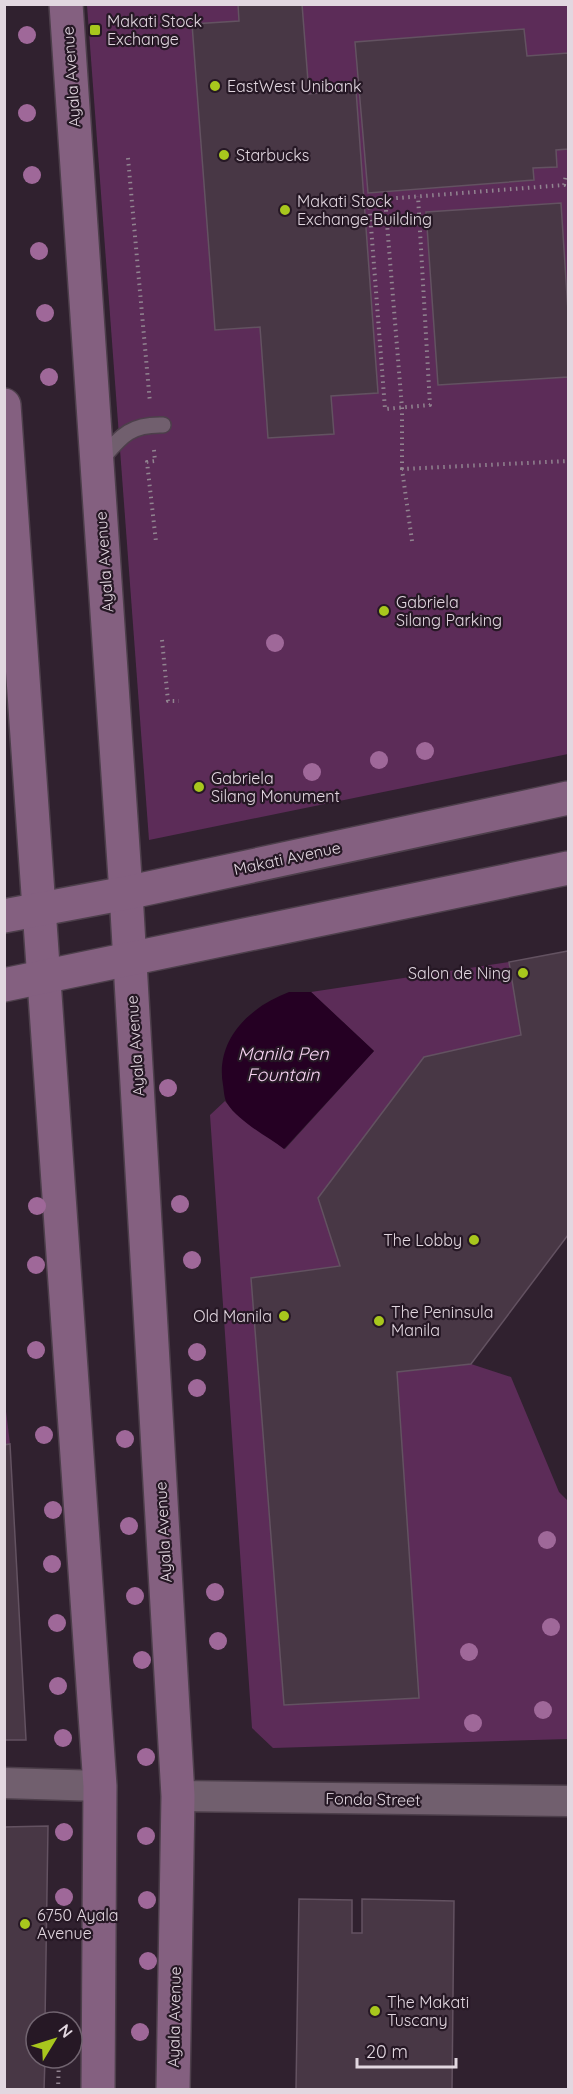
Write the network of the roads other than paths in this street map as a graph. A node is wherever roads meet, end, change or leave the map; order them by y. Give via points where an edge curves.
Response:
1 (66, 4) edge
2 (4, 405) edge
3 (157, 425) road end
4 (97, 464) junction
5 (568, 798) edge
6 (568, 868) edge
7 (126, 893) junction
8 (39, 908) junction
9 (4, 916) edge
10 (129, 958) junction
11 (43, 977) junction
12 (4, 985) edge
13 (4, 1783) edge
14 (100, 1786) junction
15 (178, 1796) junction
16 (568, 1801) edge
17 (98, 2090) edge
18 (173, 2090) edge

1 - 4 main road, Ayala Avenue
2 - 8 main road
3 - 4 lane via 125,432
4 - 7 main road, Ayala Avenue
5 - 7 main road, Makati Avenue
6 - 10 main road
7 - 8 main road, Makati Avenue
7 - 10 main road, Ayala Avenue
8 - 9 main road, Makati Avenue
8 - 11 main road
10 - 11 main road
10 - 15 main road, Ayala Avenue
11 - 12 main road
11 - 14 main road
13 - 14 street
14 - 17 main road
15 - 16 street, Fonda Street
15 - 18 main road, Ayala Avenue

